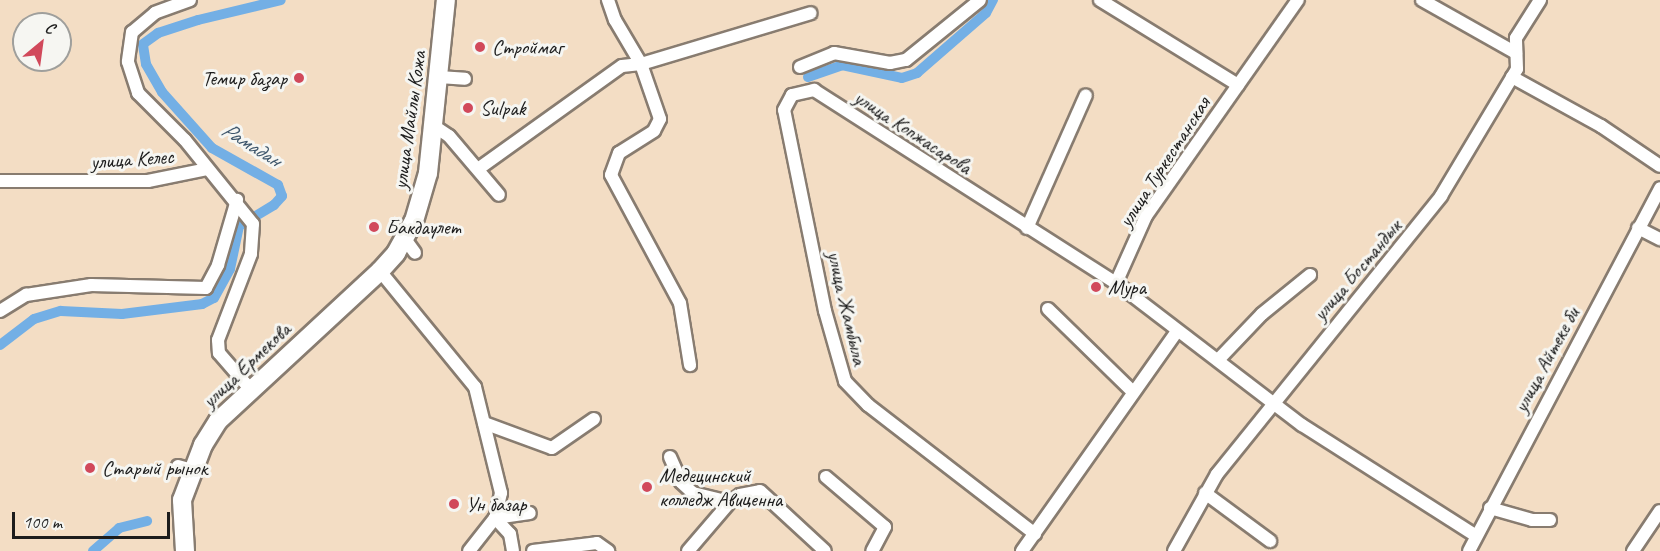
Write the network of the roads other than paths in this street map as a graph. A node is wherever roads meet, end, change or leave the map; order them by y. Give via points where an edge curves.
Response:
1 (190, 0) edge
2 (446, 0) edge
3 (608, 0) edge
4 (980, 0) edge
5 (1100, 0) edge
6 (1298, 0) edge
7 (1422, 0) edge
8 (1540, 0) edge
9 (811, 13) dead end
10 (1516, 53) junction
11 (641, 64) junction
12 (800, 67) dead end
13 (439, 76) junction
14 (1512, 77) junction
15 (465, 80) dead end
16 (1238, 85) junction
17 (1086, 95) dead end
18 (783, 110) joint
19 (434, 126) junction
20 (1660, 166) edge
21 (207, 169) junction
22 (478, 169) junction
23 (0, 181) edge
24 (1660, 188) edge
25 (499, 195) dead end
26 (237, 200) junction
27 (1027, 228) junction
28 (1638, 228) junction
29 (1660, 239) edge
30 (380, 271) junction
31 (1310, 275) dead end
32 (1116, 283) junction
33 (1048, 309) dead end
34 (0, 311) edge
35 (1177, 331) junction
36 (1219, 359) junction
37 (690, 365) dead end
38 (251, 390) junction
39 (1134, 392) junction
40 (1273, 404) junction
41 (594, 419) dead end
42 (484, 423) junction
43 (670, 457) dead end
44 (826, 477) dead end
45 (1205, 493) junction
46 (730, 502) junction
47 (1490, 508) junction
48 (1660, 511) edge
49 (530, 513) dead end
50 (495, 518) junction
51 (1550, 520) dead end
52 (474, 522) dead end
53 (486, 530) junction
54 (1035, 534) junction
55 (1476, 536) junction
56 (1270, 541) dead end
57 (185, 551) edge
58 (469, 551) edge
59 (513, 551) edge
60 (533, 551) edge
61 (608, 551) edge
62 (688, 551) edge
63 (825, 551) edge
64 (872, 551) edge
65 (1022, 551) edge
66 (1174, 551) edge
67 (1469, 551) edge
68 (1633, 551) edge

1 - 21 street via 156,13 132,32 128,62 138,93 185,140
2 - 13 main road, улица Майлы Кожа
3 - 11 street
4 - 12 street via 906,60 880,62 834,53
5 - 16 street
6 - 16 street, улица Туркестанская
7 - 10 street
8 - 10 street, улица Бостандык via 1516,38
9 - 11 street
10 - 14 street, улица Бостандык via 1519,63
11 - 22 street via 629,63 602,78
11 - 37 street via 660,110 659,125 619,153 610,175 680,303
13 - 15 street
13 - 19 main road, улица Майлы Кожа
14 - 20 street via 1600,126
14 - 40 street, улица Бостандык via 1441,196
16 - 32 street, улица Туркестанская via 1146,216
17 - 27 street
18 - 27 street, улица Копжасарова via 792,95 812,89
18 - 54 street, улица Жамбыла via 825,311 845,381 868,405
19 - 22 street via 449,136
19 - 30 main road, улица Майлы Кожа via 428,173 410,246
21 - 23 street, улица Келес via 148,181
21 - 26 street
22 - 25 street
24 - 28 street, улица Айтеке би
26 - 34 street via 218,265 206,288 91,285 26,295
26 - 38 street via 253,224 251,254 218,340 219,353 231,376
27 - 32 street, улица Копжасарова
28 - 29 street
28 - 47 street, улица Айтеке би
30 - 38 main road, улица Ермекова
30 - 42 street via 463,369
31 - 36 street via 1262,314
32 - 35 street
33 - 39 street
35 - 36 street
35 - 39 street
36 - 40 street
38 - 57 main road, улица Ермекова via 218,421 192,469 182,500
39 - 54 street
40 - 45 street, улица Бостандык
40 - 55 street
41 - 42 street via 552,448
42 - 50 street via 501,493
43 - 46 street via 681,482 693,493
44 - 64 street via 885,527
45 - 56 street
45 - 66 street, улица Бостандык
46 - 62 street
46 - 63 street via 751,491 763,492
47 - 51 street via 1532,520
47 - 55 street, улица Айтеке би
48 - 68 street
49 - 50 street
50 - 53 street
50 - 59 street via 510,534
52 - 53 street
53 - 58 street
54 - 65 street
55 - 67 street, улица Айтеке би
60 - 61 street via 597,543

